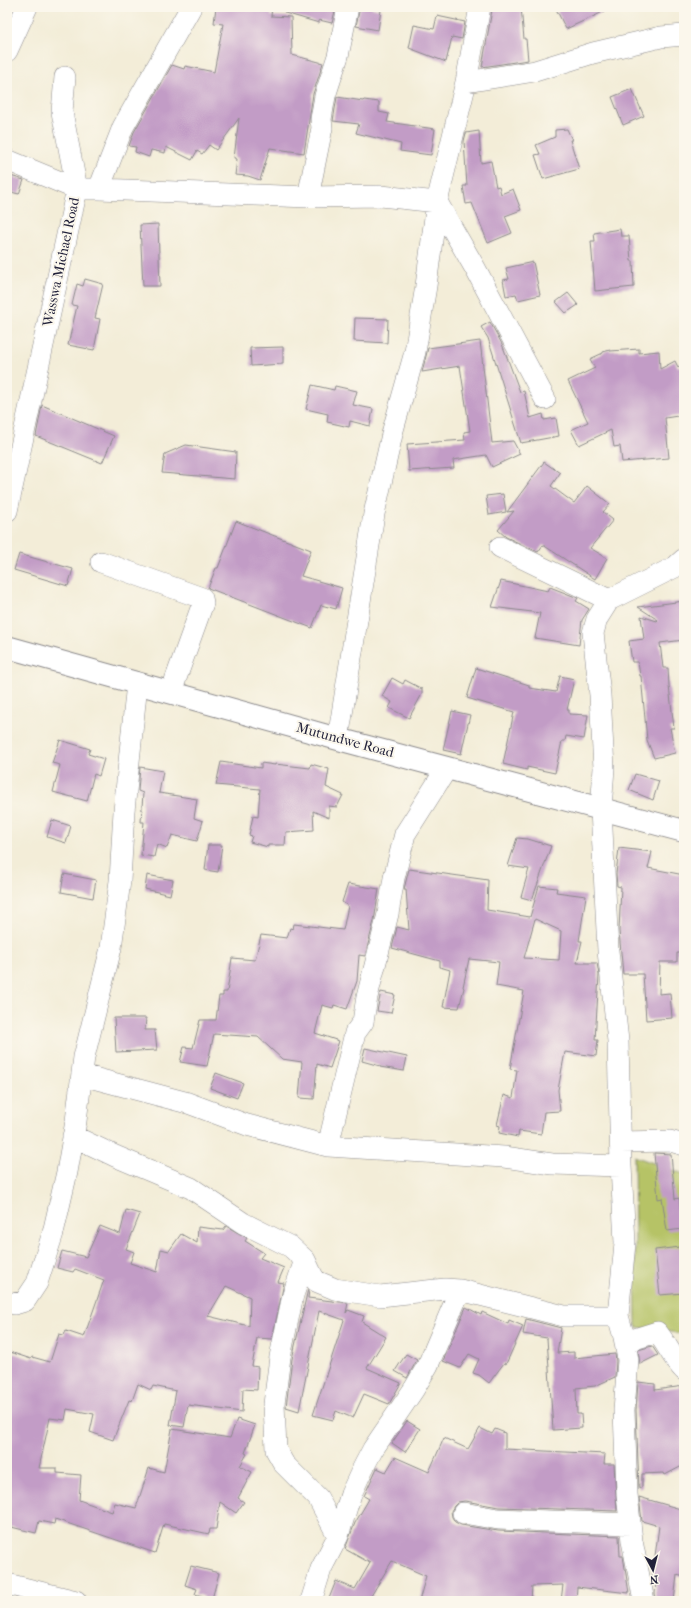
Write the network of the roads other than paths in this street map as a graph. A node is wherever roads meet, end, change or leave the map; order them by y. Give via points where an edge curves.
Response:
1 (27, 7) edge
2 (191, 7) edge
3 (348, 7) edge
4 (480, 7) edge
5 (684, 35) edge
6 (7, 51) edge
7 (65, 76) dead end
8 (466, 82) junction
9 (7, 160) edge
10 (76, 189) junction
11 (99, 190) junction
12 (308, 197) junction
13 (437, 202) junction
14 (545, 399) dead end
15 (12, 464) edge
16 (7, 511) edge
17 (500, 547) dead end
18 (684, 559) edge
19 (101, 562) dead end
20 (609, 600) junction
21 (7, 647) edge
22 (137, 683) junction
23 (171, 692) junction
24 (338, 739) junction
25 (447, 768) junction
26 (601, 809) junction
27 (684, 831) edge
28 (82, 1075) junction
29 (73, 1136) junction
30 (621, 1142) junction
31 (684, 1145) edge
32 (328, 1146) junction
33 (621, 1166) junction
34 (305, 1260) junction
35 (460, 1290) junction
36 (7, 1302) edge
37 (618, 1316) junction
38 (625, 1342) junction
39 (684, 1370) edge
40 (463, 1513) dead end
41 (630, 1524) junction
42 (338, 1536) junction
43 (7, 1584) edge
44 (76, 1601) edge
45 (311, 1601) edge
46 (644, 1601) edge

1 - 6 street
2 - 11 street, Wasswa Michael Road via 123,127
3 - 12 street via 338,56 325,96 322,128
4 - 8 street
5 - 8 street via 661,37 592,53 535,71
7 - 10 street via 62,112
8 - 13 street
9 - 10 street
10 - 11 street, Wasswa Michael Road
10 - 15 street, Wasswa Michael Road
11 - 12 street
12 - 13 street via 381,196
13 - 14 street
13 - 24 street via 415,352 393,430 374,514
15 - 16 street, Wasswa Michael Road
17 - 20 street
18 - 20 street via 675,567
19 - 23 street via 202,598 203,603
20 - 26 street via 597,618 593,633 604,768
21 - 22 main road, Mutundwe Road
22 - 23 main road, Mutundwe Road
22 - 28 street via 120,882 111,948 84,1057
23 - 24 main road, Mutundwe Road
24 - 25 main road, Mutundwe Road
25 - 26 main road, Mutundwe Road
25 - 32 street via 405,834 363,1022 355,1033
26 - 27 main road, Mutundwe Road
26 - 30 street via 608,951 618,1040
28 - 29 street
28 - 32 street via 188,1103 247,1125
29 - 34 street via 191,1188 243,1223 290,1247
29 - 36 street via 53,1233 37,1283 25,1301 15,1304
30 - 31 street via 670,1141
30 - 33 street
32 - 33 street via 504,1157 552,1164
33 - 37 street via 625,1243
34 - 35 street via 316,1281 335,1289 380,1296 445,1289
34 - 42 street via 293,1295 280,1357 274,1404 276,1450 284,1464 318,1498
35 - 37 street via 564,1316
35 - 42 street via 428,1366 363,1468 351,1494
37 - 38 street
38 - 39 street via 657,1332
38 - 41 street via 628,1360 624,1410
40 - 41 street via 505,1519
41 - 46 street
42 - 45 street via 321,1569
43 - 44 street

